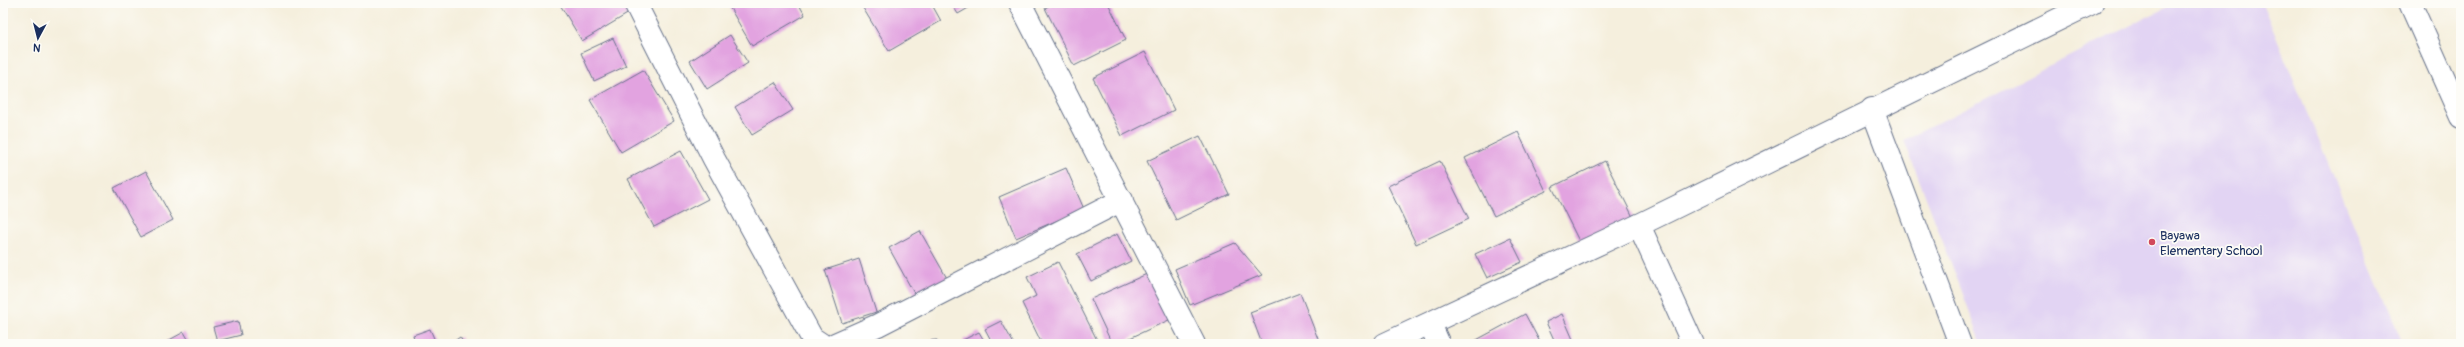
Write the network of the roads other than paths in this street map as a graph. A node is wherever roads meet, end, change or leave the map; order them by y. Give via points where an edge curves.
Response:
1 (635, 3) edge
2 (1020, 3) edge
3 (2092, 3) edge
4 (2410, 3) edge
5 (1872, 109) junction
6 (2461, 117) edge
7 (1122, 200) junction
8 (1639, 225) junction
9 (1430, 324) junction
10 (821, 344) edge
11 (835, 344) edge
12 (1194, 344) edge
13 (1385, 344) edge
14 (1439, 344) edge
15 (1693, 344) edge
16 (1960, 344) edge

1 - 10 street via 714,159 812,338
2 - 7 street
3 - 5 street
4 - 6 street
5 - 8 street
5 - 16 street
7 - 11 street via 878,325
7 - 12 street
8 - 9 street
8 - 15 street
9 - 13 street
9 - 14 street

